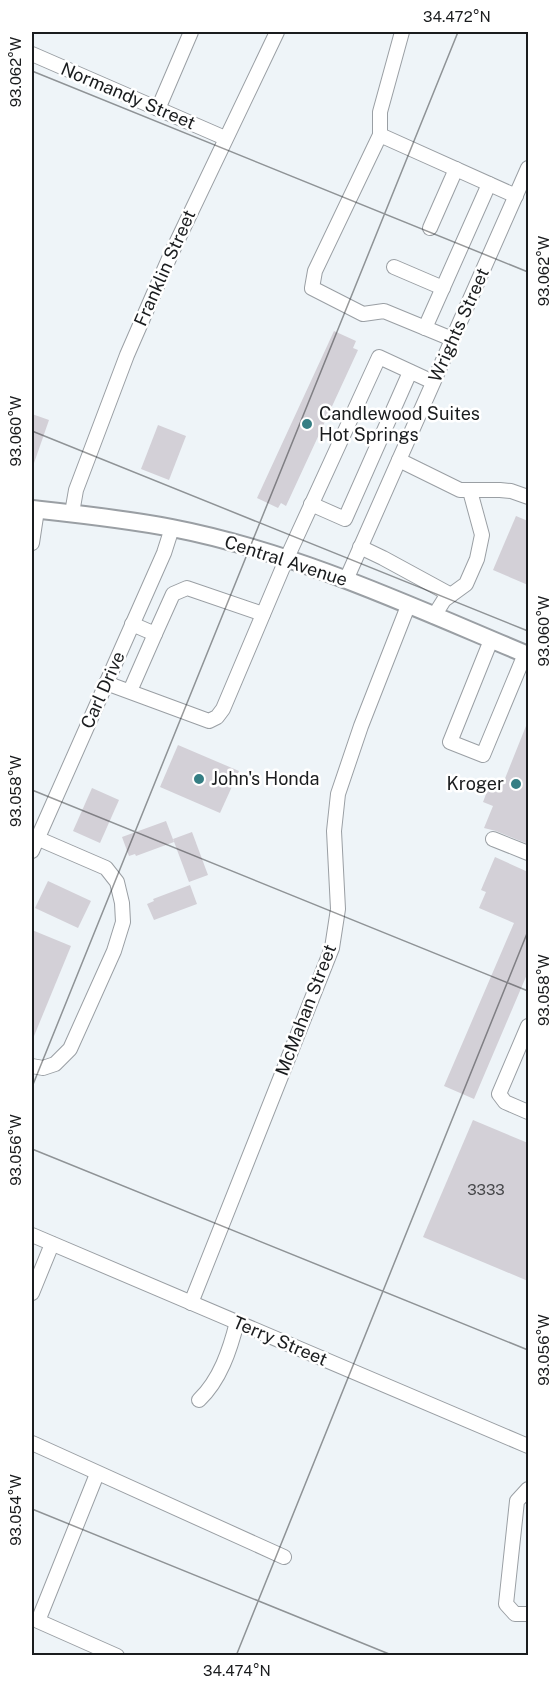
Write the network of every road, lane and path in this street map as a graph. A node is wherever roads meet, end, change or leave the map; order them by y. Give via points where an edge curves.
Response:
1 (191, 32) edge
2 (277, 32) edge
3 (402, 32) edge
4 (32, 54) edge
5 (158, 109) junction
6 (380, 135) junction
7 (225, 138) junction
8 (528, 168) edge
9 (456, 169) junction
10 (489, 184) junction
11 (516, 196) junction
12 (430, 228) dead end
13 (394, 267) dead end
14 (443, 288) junction
15 (425, 328) junction
16 (452, 339) junction
17 (410, 372) junction
18 (433, 382) junction
19 (399, 460) junction
20 (470, 491) junction
21 (528, 497) edge
22 (311, 504) junction
23 (34, 510) edge
24 (72, 513) junction
25 (172, 528) junction
26 (32, 543) edge
27 (360, 547) junction
28 (286, 560) junction
29 (346, 580) junction
30 (451, 595) junction
31 (408, 606) junction
32 (263, 614) junction
33 (434, 616) junction
34 (132, 624) junction
35 (155, 634) junction
36 (491, 640) junction
37 (527, 655) edge
38 (106, 683) junction
39 (130, 692) junction
40 (493, 839) dead end
41 (33, 842) edge
42 (528, 853) edge
43 (528, 1026) edge
44 (32, 1066) edge
45 (528, 1112) edge
46 (32, 1235) edge
47 (52, 1244) junction
48 (32, 1293) edge
49 (191, 1303) junction
50 (237, 1322) junction
51 (199, 1400) dead end
52 (32, 1443) edge
53 (528, 1446) edge
54 (97, 1474) junction
55 (528, 1488) edge
56 (284, 1557) dead end
57 (528, 1614) edge
58 (117, 1656) edge

1 - 5 street
2 - 7 street, Franklin Street
3 - 6 street via 380,112
4 - 5 street, Normandy Street
5 - 7 street, Normandy Street
6 - 9 street
6 - 15 street via 315,271 312,288 363,314 384,311
7 - 24 street, Franklin Street via 127,355 76,490
8 - 11 street, Wrights Street
9 - 10 street
9 - 12 street
10 - 11 street
10 - 14 street
11 - 16 street, Wrights Street
13 - 14 street
14 - 15 street
15 - 16 street
16 - 18 street, Wrights Street
17 - 18 street
17 - 22 street via 379,357
17 - 22 street via 345,519
18 - 19 street, Wrights Street
19 - 20 street via 450,486
19 - 27 street, Wrights Street
20 - 21 street via 511,491
20 - 30 street via 482,536 466,584
22 - 28 street
23 - 24 main road, Central Avenue
23 - 26 street
24 - 25 main road, Central Avenue
25 - 28 main road, Central Avenue
25 - 34 street, Carl Drive
27 - 29 street, Wrights Street
27 - 30 street
28 - 29 main road, Central Avenue
28 - 32 street
29 - 31 main road, Central Avenue
30 - 33 street
31 - 33 main road, Central Avenue
31 - 49 street, McMahan Street via 338,794 334,831 338,909 333,948
32 - 35 street via 187,588 173,594
32 - 39 street via 217,717 209,721
33 - 36 main road, Central Avenue
34 - 35 street
34 - 38 street, Carl Drive
35 - 39 street
36 - 37 main road, Central Avenue
36 - 37 street via 450,742 483,755
38 - 39 street
38 - 41 street, Carl Drive
40 - 42 street
41 - 44 street via 106,868 117,882 123,922 70,1049 55,1064
43 - 45 street via 499,1094 505,1102
46 - 47 street, Terry Street
47 - 48 street
47 - 49 street, Terry Street
49 - 50 street, Terry Street
50 - 51 street via 214,1383
50 - 53 street, Terry Street
52 - 54 street
54 - 56 street
54 - 58 street via 38,1621
55 - 57 street via 517,1501 506,1604 515,1614

